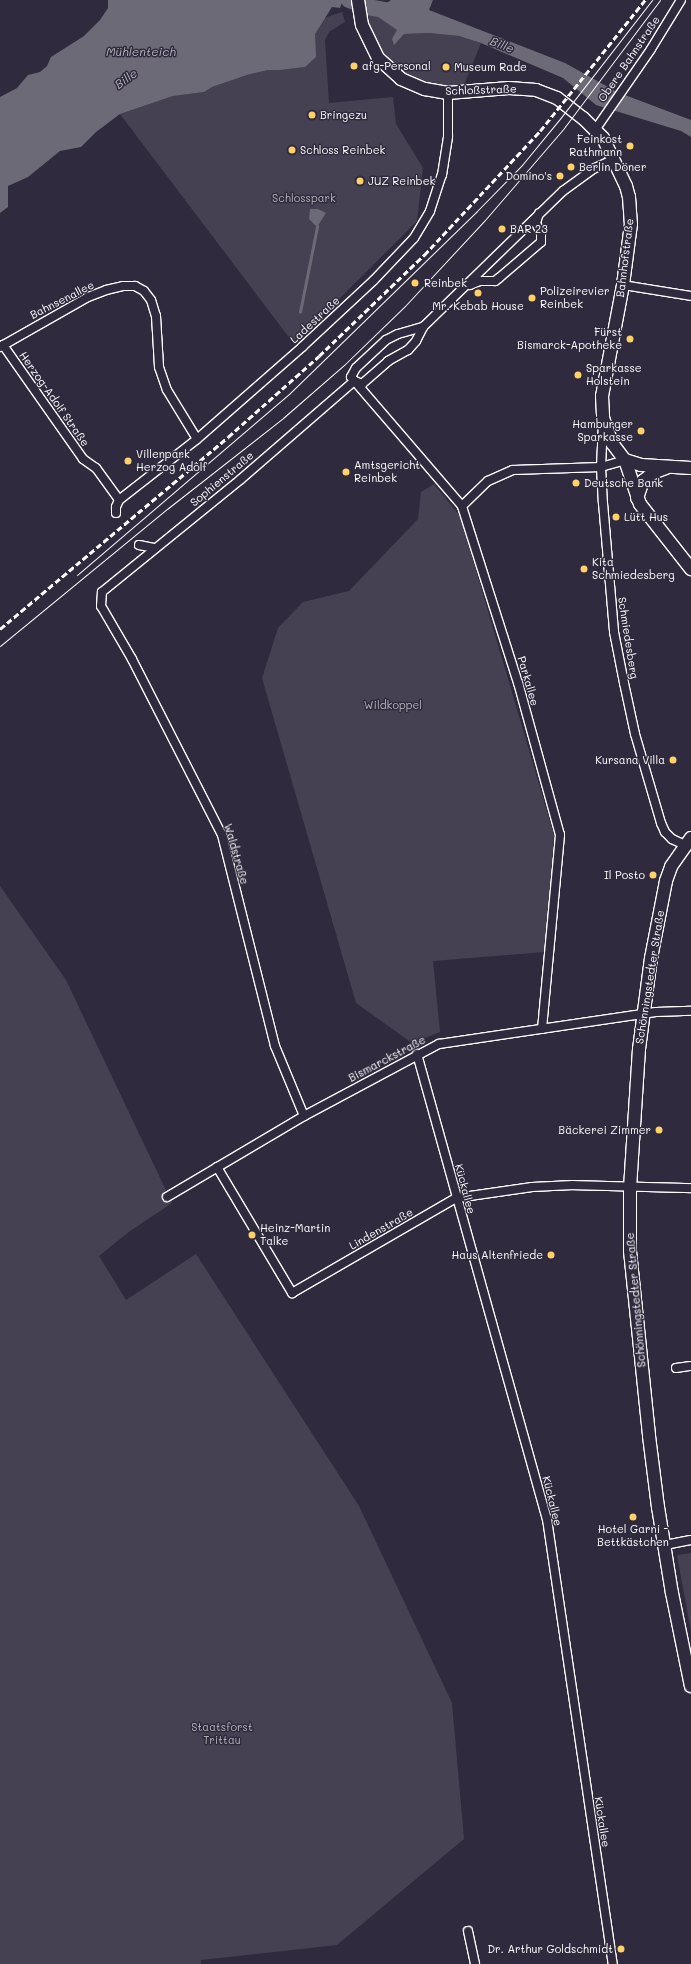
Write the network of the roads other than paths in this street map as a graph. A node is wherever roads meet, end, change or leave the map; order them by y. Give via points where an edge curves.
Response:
1 (358, 0) edge
2 (681, 0) edge
3 (448, 93) junction
4 (595, 130) junction
5 (614, 159) junction
6 (539, 212) junction
7 (623, 285) junction
8 (464, 288) junction
9 (691, 296) edge
10 (423, 327) junction
11 (2, 346) edge
12 (354, 381) junction
13 (603, 418) junction
14 (197, 439) junction
15 (625, 460) junction
16 (600, 467) junction
17 (656, 467) junction
18 (670, 467) junction
19 (691, 468) edge
20 (631, 478) junction
21 (637, 498) junction
22 (119, 500) junction
23 (462, 506) junction
24 (116, 513) dead end
25 (139, 545) dead end
26 (154, 548) junction
27 (691, 569) edge
28 (102, 592) joint
29 (688, 841) edge
30 (691, 1011) edge
31 (643, 1015) junction
32 (542, 1029) junction
33 (417, 1054) junction
34 (304, 1116) junction
35 (217, 1167) junction
36 (630, 1186) junction
37 (691, 1188) edge
38 (167, 1197) dead end
39 (456, 1198) junction
40 (691, 1366) edge
41 (676, 1368) dead end
42 (691, 1540) edge
43 (665, 1545) junction
44 (691, 1686) edge
45 (468, 1931) dead end
46 (475, 1964) edge
47 (613, 1964) edge

1 - 3 main road, Schloßstraße via 366,37 378,58 401,79 425,89
2 - 4 street, Obere Bahnstraße
3 - 4 main road, Schloßstraße via 509,88 536,90 557,98
3 - 14 street, Ladestraße via 448,136 442,175 430,211 414,238 374,280 302,347
4 - 5 main road, Bahnhofstraße via 603,138
5 - 6 street, Sophienstraße via 585,174
5 - 7 main road, Bahnhofstraße via 626,186 630,207 631,224
6 - 8 street, Sophienstraße
6 - 8 street, Sophienstraße via 536,223 541,233 541,242 499,278 491,282 480,281
7 - 9 street
7 - 13 main road, Bahnhofstraße via 602,396
8 - 10 street, Sophienstraße
10 - 12 street, Sophienstraße via 408,350 388,361 362,384
10 - 12 street, Sophienstraße via 386,340 356,368 352,374
11 - 14 street, Bahnsenallee via 88,297 106,290 135,286 151,300 156,316 159,367 167,390
11 - 22 street, Herzog-Adolf Straße via 83,460 96,468
12 - 23 street, Parkallee
12 - 26 street, Sophienstraße via 241,479
13 - 15 main road, Bahnhofstraße via 612,444
13 - 16 street, Schmiedesberg
14 - 22 street, Ladestraße
15 - 16 street
15 - 17 main road
15 - 20 main road
16 - 23 street via 513,470 488,481
16 - 29 street, Schmiedesberg via 614,632 635,734 661,824 672,839
17 - 18 main road
17 - 20 main road via 636,470
18 - 19 main road
18 - 21 main road via 646,478 639,487
20 - 21 main road
21 - 27 main road
22 - 24 street
23 - 32 street, Parkallee via 518,683 560,835
25 - 26 street
26 - 28 street, Sophienstraße
28 - 34 street, Waldstraße via 101,606 135,666 222,835 271,1031
29 - 31 main road, Schönningstedter Straße via 671,867 666,881
30 - 31 street, Bismarckstraße
31 - 32 street, Bismarckstraße
31 - 36 main road, Schönningstedter Straße
32 - 33 street, Bismarckstraße via 439,1044
33 - 34 street, Bismarckstraße
33 - 39 street, Kückallee
34 - 35 street, Bismarckstraße
35 - 38 street, Bismarckstraße
35 - 39 street, Lindenstraße via 292,1293
36 - 37 street, Lindenstraße
36 - 39 street, Lindenstraße via 532,1187
36 - 43 main road, Schönningstedter Straße via 630,1251 635,1313 657,1499
39 - 47 street, Kückallee via 547,1519
40 - 41 street
42 - 43 street
43 - 44 main road, Schönningstedter Straße
45 - 46 street

